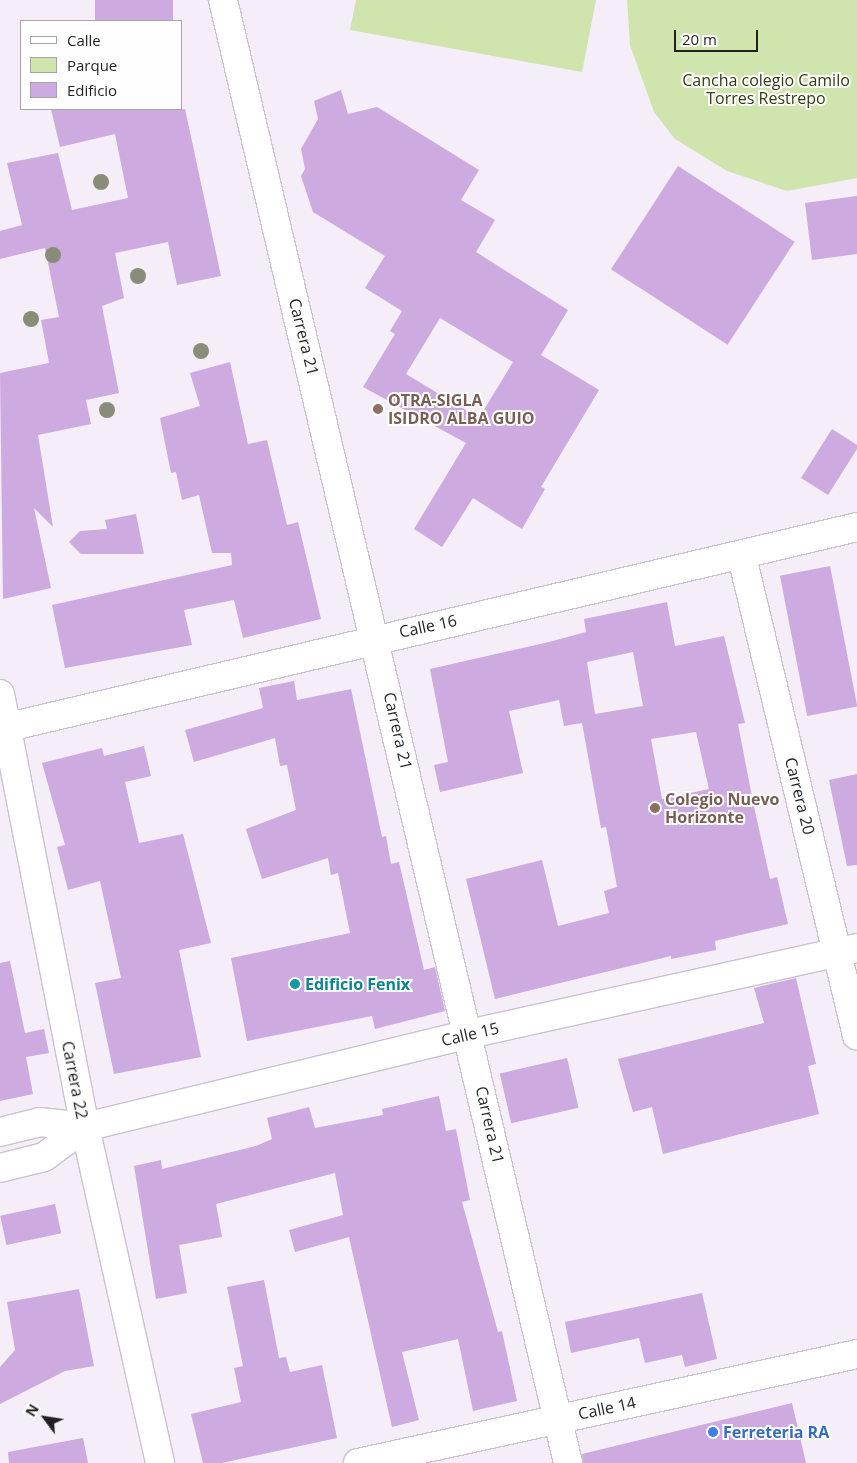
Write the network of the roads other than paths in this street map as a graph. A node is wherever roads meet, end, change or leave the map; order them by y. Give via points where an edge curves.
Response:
1 (223, 0) edge
2 (857, 526) edge
3 (742, 557) junction
4 (377, 637) junction
5 (0, 694) edge
6 (4, 729) edge
7 (847, 951) edge
8 (469, 1034) junction
9 (857, 1035) edge
10 (84, 1127) junction
11 (0, 1132) edge
12 (0, 1168) edge
13 (857, 1354) edge
14 (557, 1419) junction
15 (160, 1463) edge
16 (358, 1463) edge
17 (568, 1463) edge

1 - 4 street, Carrera 21
2 - 3 street, Calle 16
3 - 4 street, Calle 16
3 - 7 street, Carrera 20
4 - 6 street, Calle 16
4 - 8 street, Carrera 21
5 - 6 street, Carrera 22
6 - 10 street, Carrera 22
7 - 8 street, Calle 15
7 - 9 street, Carrera 20
8 - 10 street, Calle 15
8 - 14 street, Carrera 21
10 - 11 street, Calle 15 via 40,1122
10 - 12 street, Calle 15 via 44,1157
10 - 15 street, Carrera 22
13 - 14 street, Calle 14
14 - 16 street, Calle 14
14 - 17 street, Carrera 21

